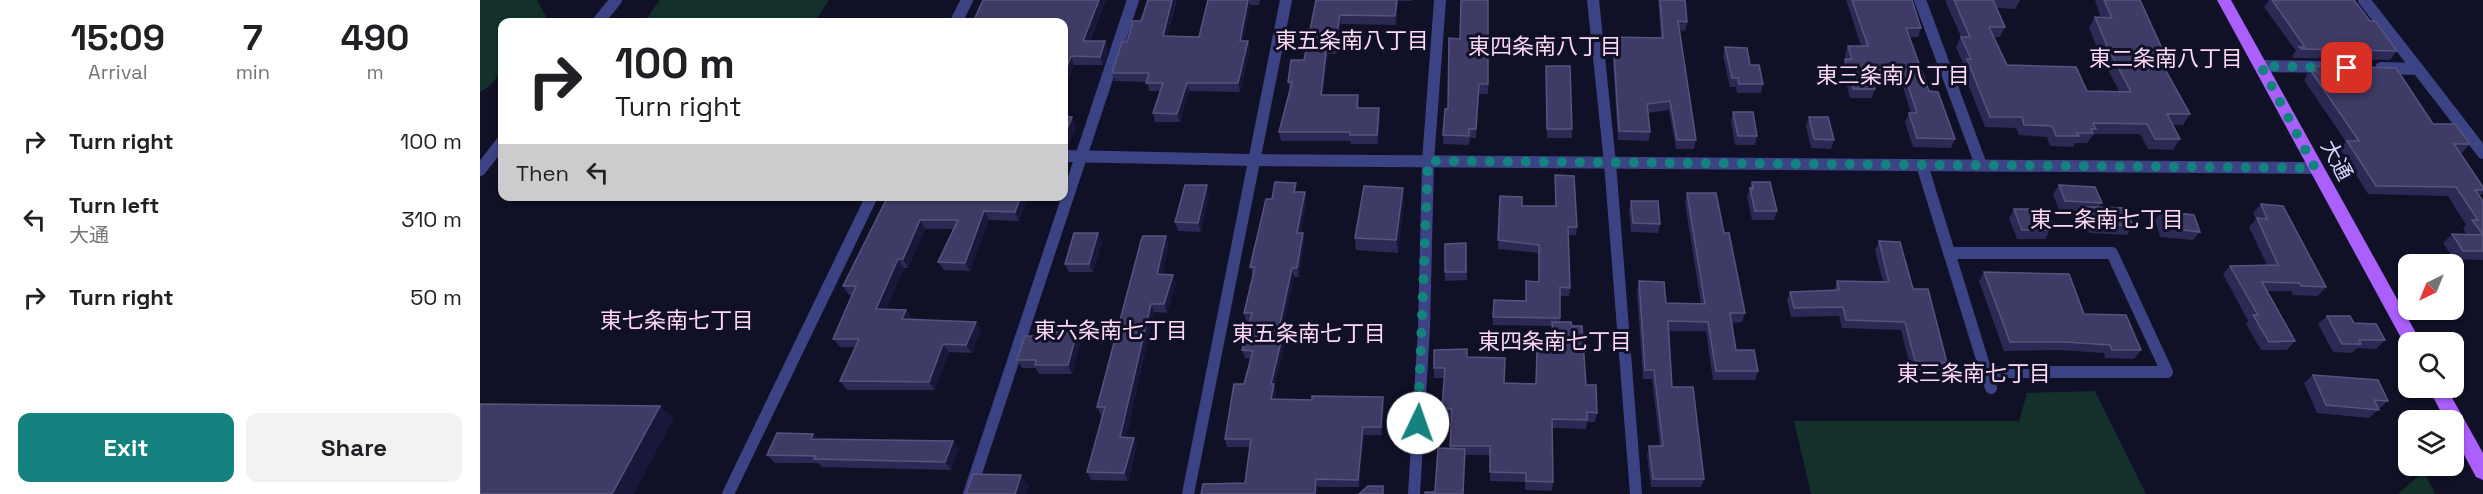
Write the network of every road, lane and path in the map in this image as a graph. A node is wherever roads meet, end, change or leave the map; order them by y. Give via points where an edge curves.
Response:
1 (616, 0) edge
2 (967, 0) edge
3 (1133, 0) edge
4 (1286, 0) edge
5 (1440, 0) edge
6 (1593, 0) edge
7 (1920, 0) edge
8 (2224, 0) edge
9 (2364, 0) edge
10 (601, 18) edge
11 (958, 18) edge
12 (2261, 66) junction
13 (2335, 67) edge
14 (2371, 68) edge
15 (2418, 69) junction
16 (498, 147) edge
17 (2483, 153) edge
18 (1068, 156) edge
19 (1080, 157) junction
20 (1253, 160) junction
21 (1428, 161) junction
22 (1610, 163) junction
23 (1922, 165) junction
24 (1981, 165) junction
25 (2315, 168) junction
26 (480, 170) edge
27 (1068, 193) edge
28 (870, 201) edge
29 (1066, 201) edge
30 (1949, 253) junction
31 (2406, 332) edge
32 (1987, 372) junction
33 (1991, 388) dead end
34 (2443, 398) edge
35 (2483, 471) edge
36 (728, 494) edge
37 (969, 494) edge
38 (1188, 494) edge
39 (1414, 494) edge
40 (1636, 494) edge

1 - 10 street
2 - 11 street
3 - 19 street
4 - 20 street
5 - 21 street
6 - 22 street
7 - 24 street
8 - 12 main road, 大通
9 - 15 street
12 - 13 street
12 - 25 main road, 大通
14 - 15 street
15 - 17 street
16 - 26 street
18 - 19 street
19 - 20 street
19 - 27 street
20 - 21 street
20 - 38 street
21 - 22 street
21 - 39 street via 1424,328
22 - 23 street
22 - 40 street
23 - 24 street
23 - 30 street
24 - 25 street
25 - 31 main road, 大通
28 - 36 street
29 - 37 street
30 - 32 street
30 - 32 street via 2112,253 2168,372
32 - 33 street
34 - 35 main road

